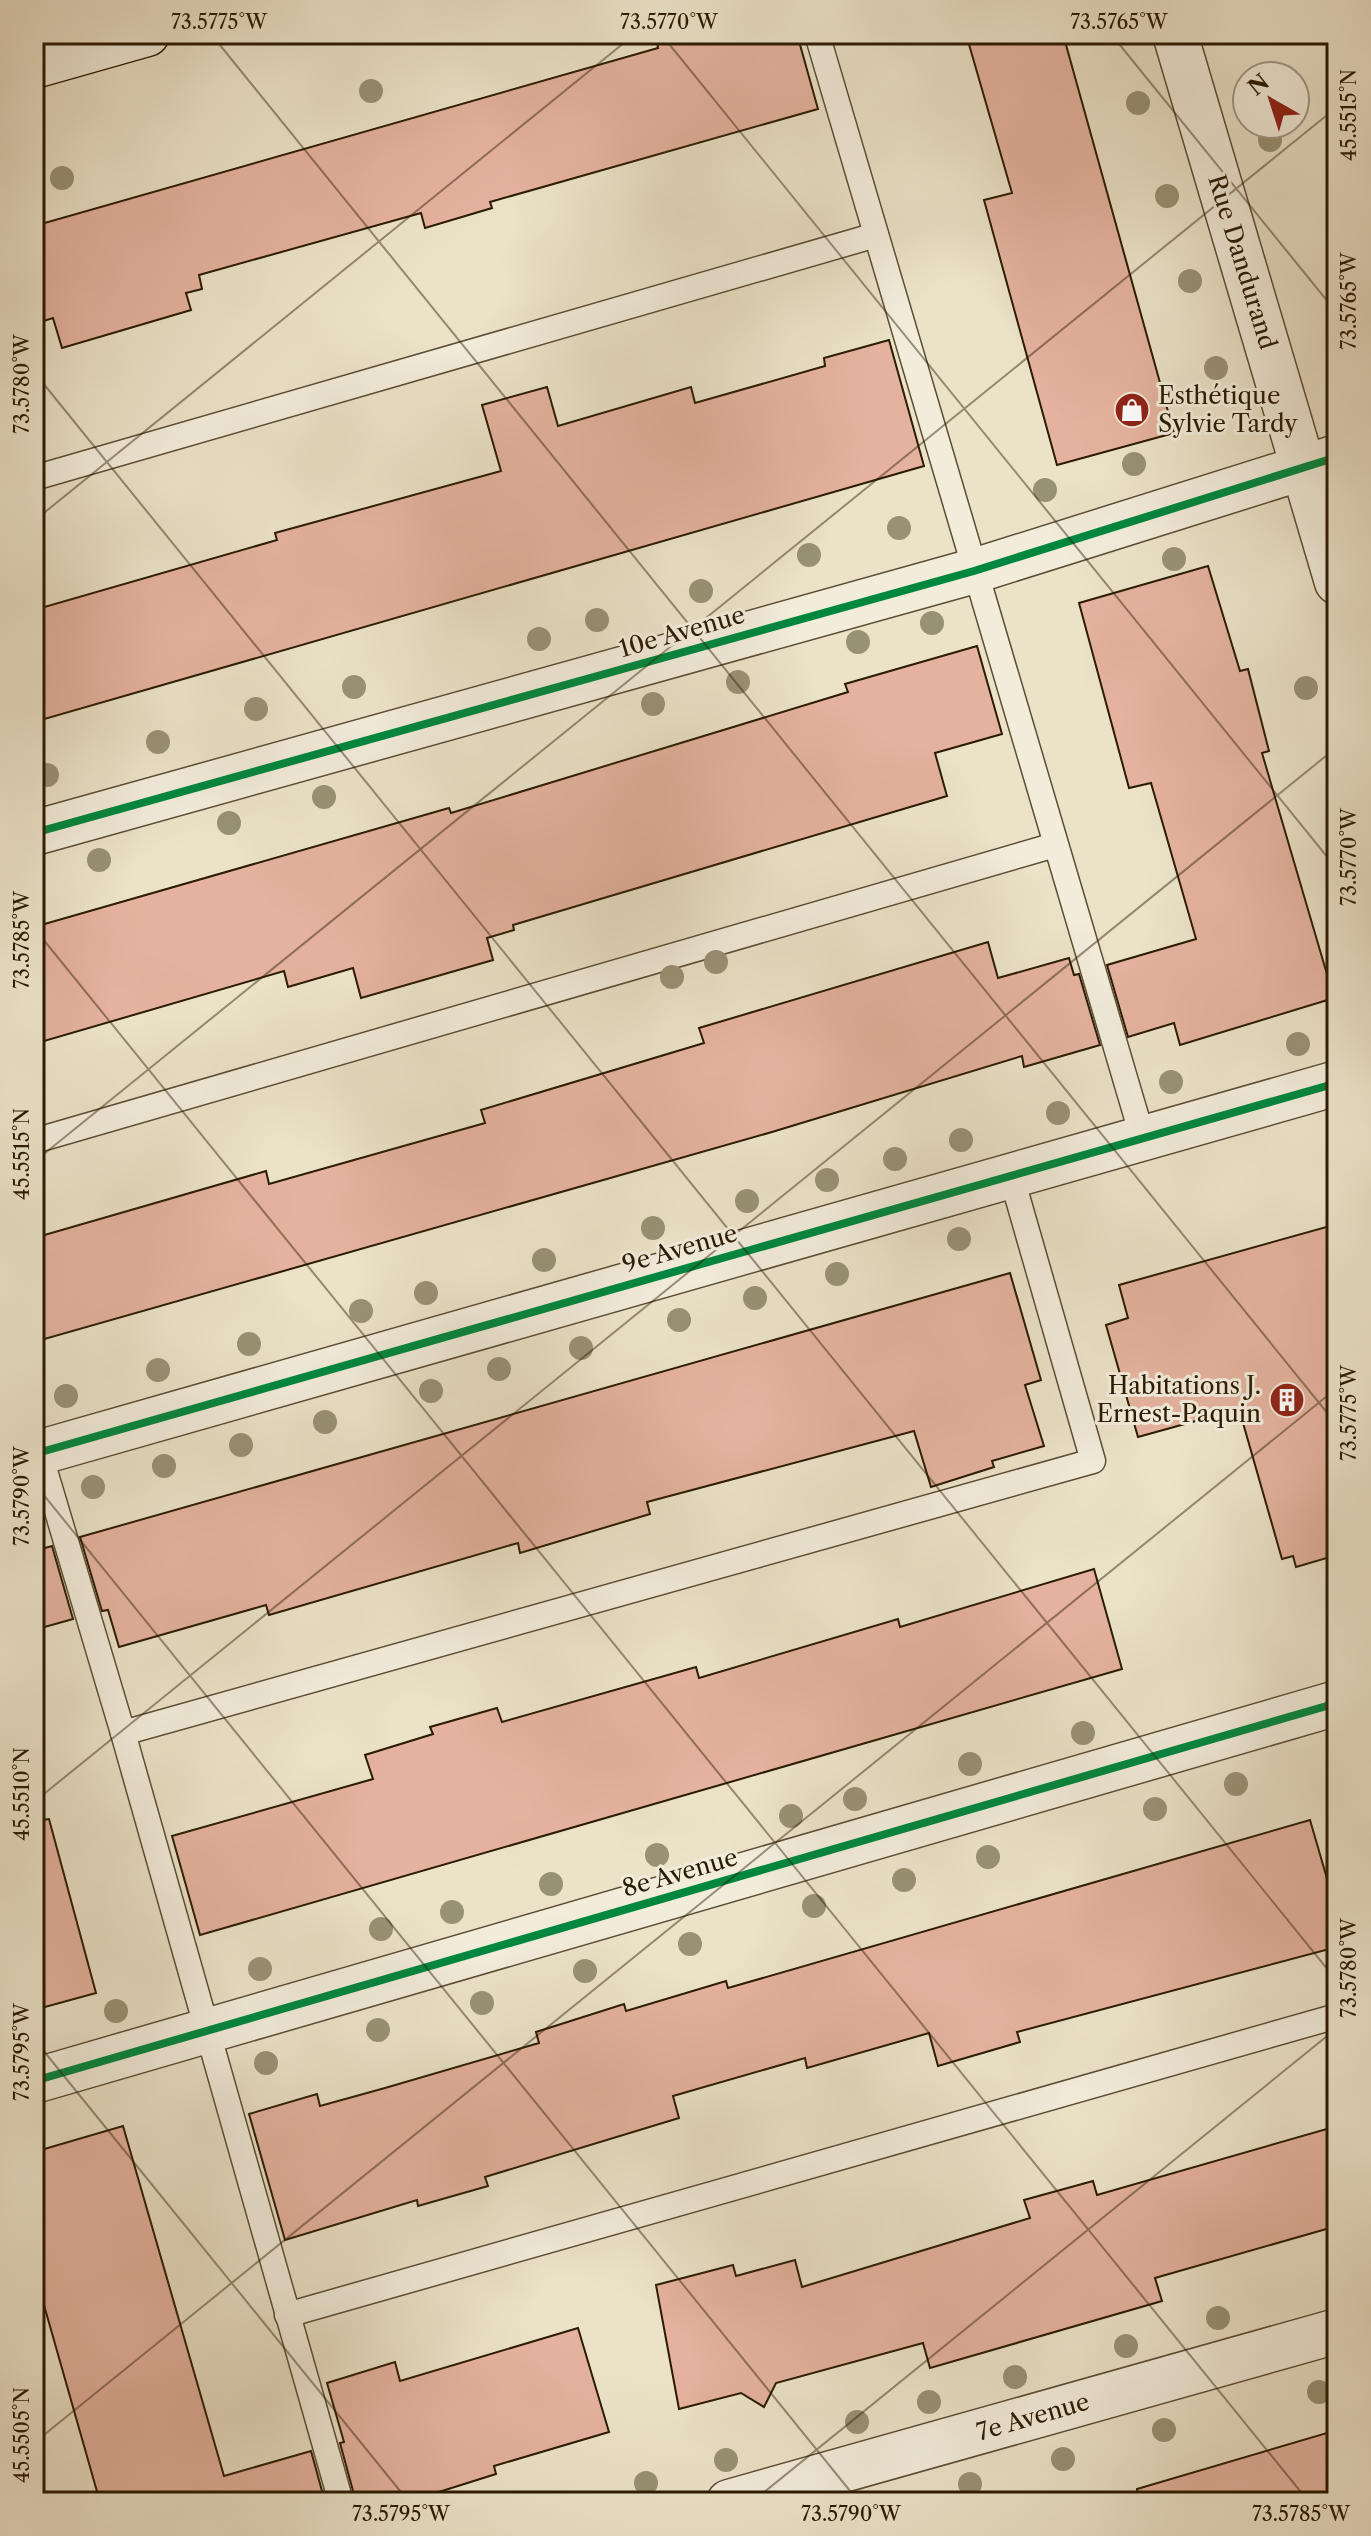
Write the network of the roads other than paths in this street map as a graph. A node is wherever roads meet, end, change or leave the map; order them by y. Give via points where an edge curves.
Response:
1 (147, 34) edge
2 (817, 34) edge
3 (1175, 34) edge
4 (34, 66) edge
5 (876, 235) junction
6 (1320, 462) edge
7 (34, 478) edge
8 (974, 571) junction
9 (1337, 582) edge
10 (34, 833) edge
11 (1055, 845) junction
12 (1337, 1083) edge
13 (1143, 1139) junction
14 (34, 1141) edge
15 (1011, 1175) junction
16 (36, 1447) edge
17 (1337, 1703) edge
18 (123, 1733) junction
19 (1337, 2016) edge
20 (206, 2032) junction
21 (34, 2081) edge
22 (287, 2315) junction
23 (1337, 2331) edge
24 (341, 2502) edge
25 (729, 2502) edge

1 - 4 street
2 - 5 lane
3 - 6 street, Rue Dandurand
5 - 7 lane
5 - 8 lane
6 - 8 street, 10e Avenue
6 - 9 street, Rue Dandurand
8 - 10 street, 10e Avenue
8 - 11 lane
11 - 13 lane
11 - 14 lane
12 - 13 street, 9e Avenue
13 - 15 street, 9e Avenue
15 - 16 street, 9e Avenue
15 - 18 lane via 1093,1461
16 - 18 lane
17 - 20 street, 8e Avenue
18 - 20 lane
19 - 22 lane
20 - 21 street, 8e Avenue
20 - 22 lane
22 - 24 lane
23 - 25 street, 7e Avenue

